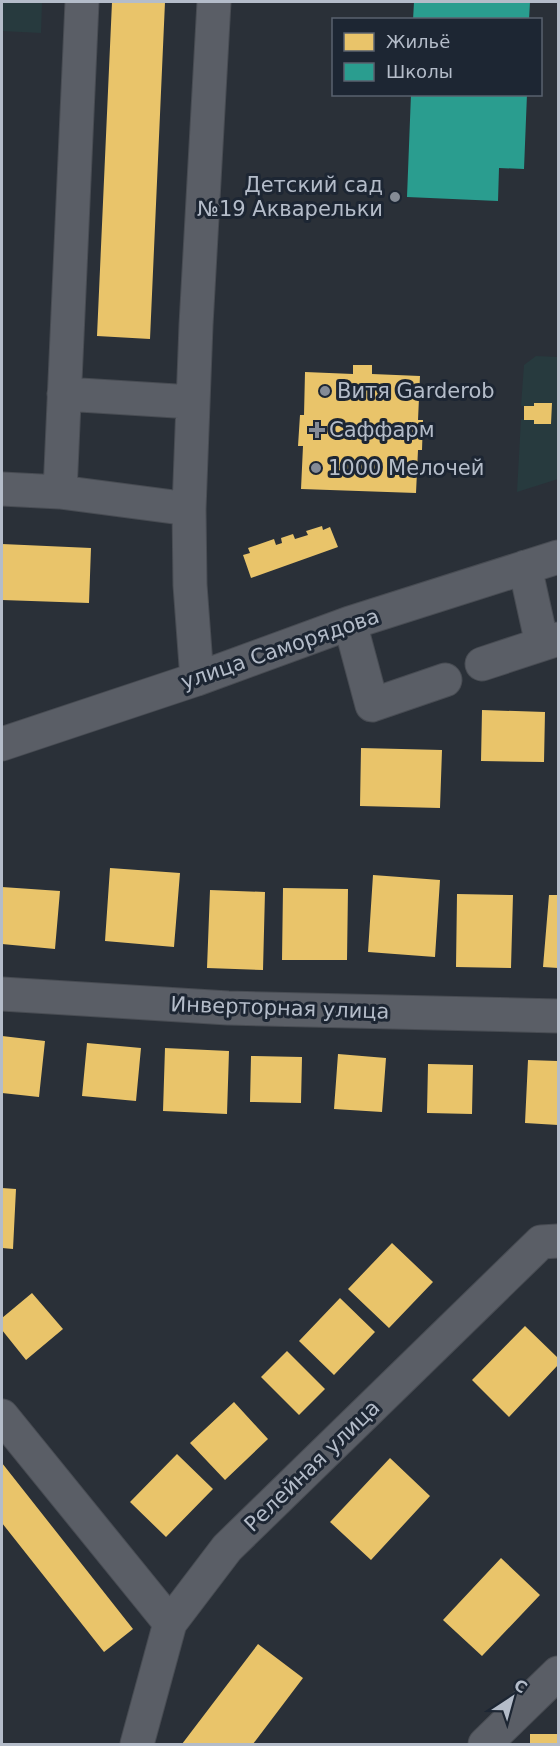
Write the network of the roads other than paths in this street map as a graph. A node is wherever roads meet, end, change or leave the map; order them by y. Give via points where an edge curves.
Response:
1 (82, 2) edge
2 (214, 2) edge
3 (64, 394) junction
4 (192, 402) junction
5 (2, 489) edge
6 (60, 492) junction
7 (189, 509) junction
8 (558, 557) edge
9 (525, 567) junction
10 (350, 623) junction
11 (550, 642) edge
12 (482, 664) dead end
13 (197, 679) junction
14 (446, 680) dead end
15 (2, 744) edge
16 (2, 994) edge
17 (558, 1016) edge
18 (558, 1241) edge
19 (2, 1416) edge
20 (170, 1623) junction
21 (558, 1673) edge
22 (137, 1744) edge
23 (485, 1744) edge

1 - 3 street
2 - 4 street
3 - 4 street
3 - 6 street
4 - 7 street
5 - 6 street
6 - 7 street
7 - 13 street
8 - 9 street, улица Саморядова
9 - 10 street, улица Саморядова
9 - 11 street
10 - 13 street, улица Саморядова
10 - 14 street via 372,705
11 - 12 street
13 - 15 street, улица Саморядова
16 - 17 street, Инверторная улица via 228,1008
18 - 20 street, Релейная улица via 541,1242 227,1548
19 - 20 street
20 - 22 street, Релейная улица
21 - 23 street

